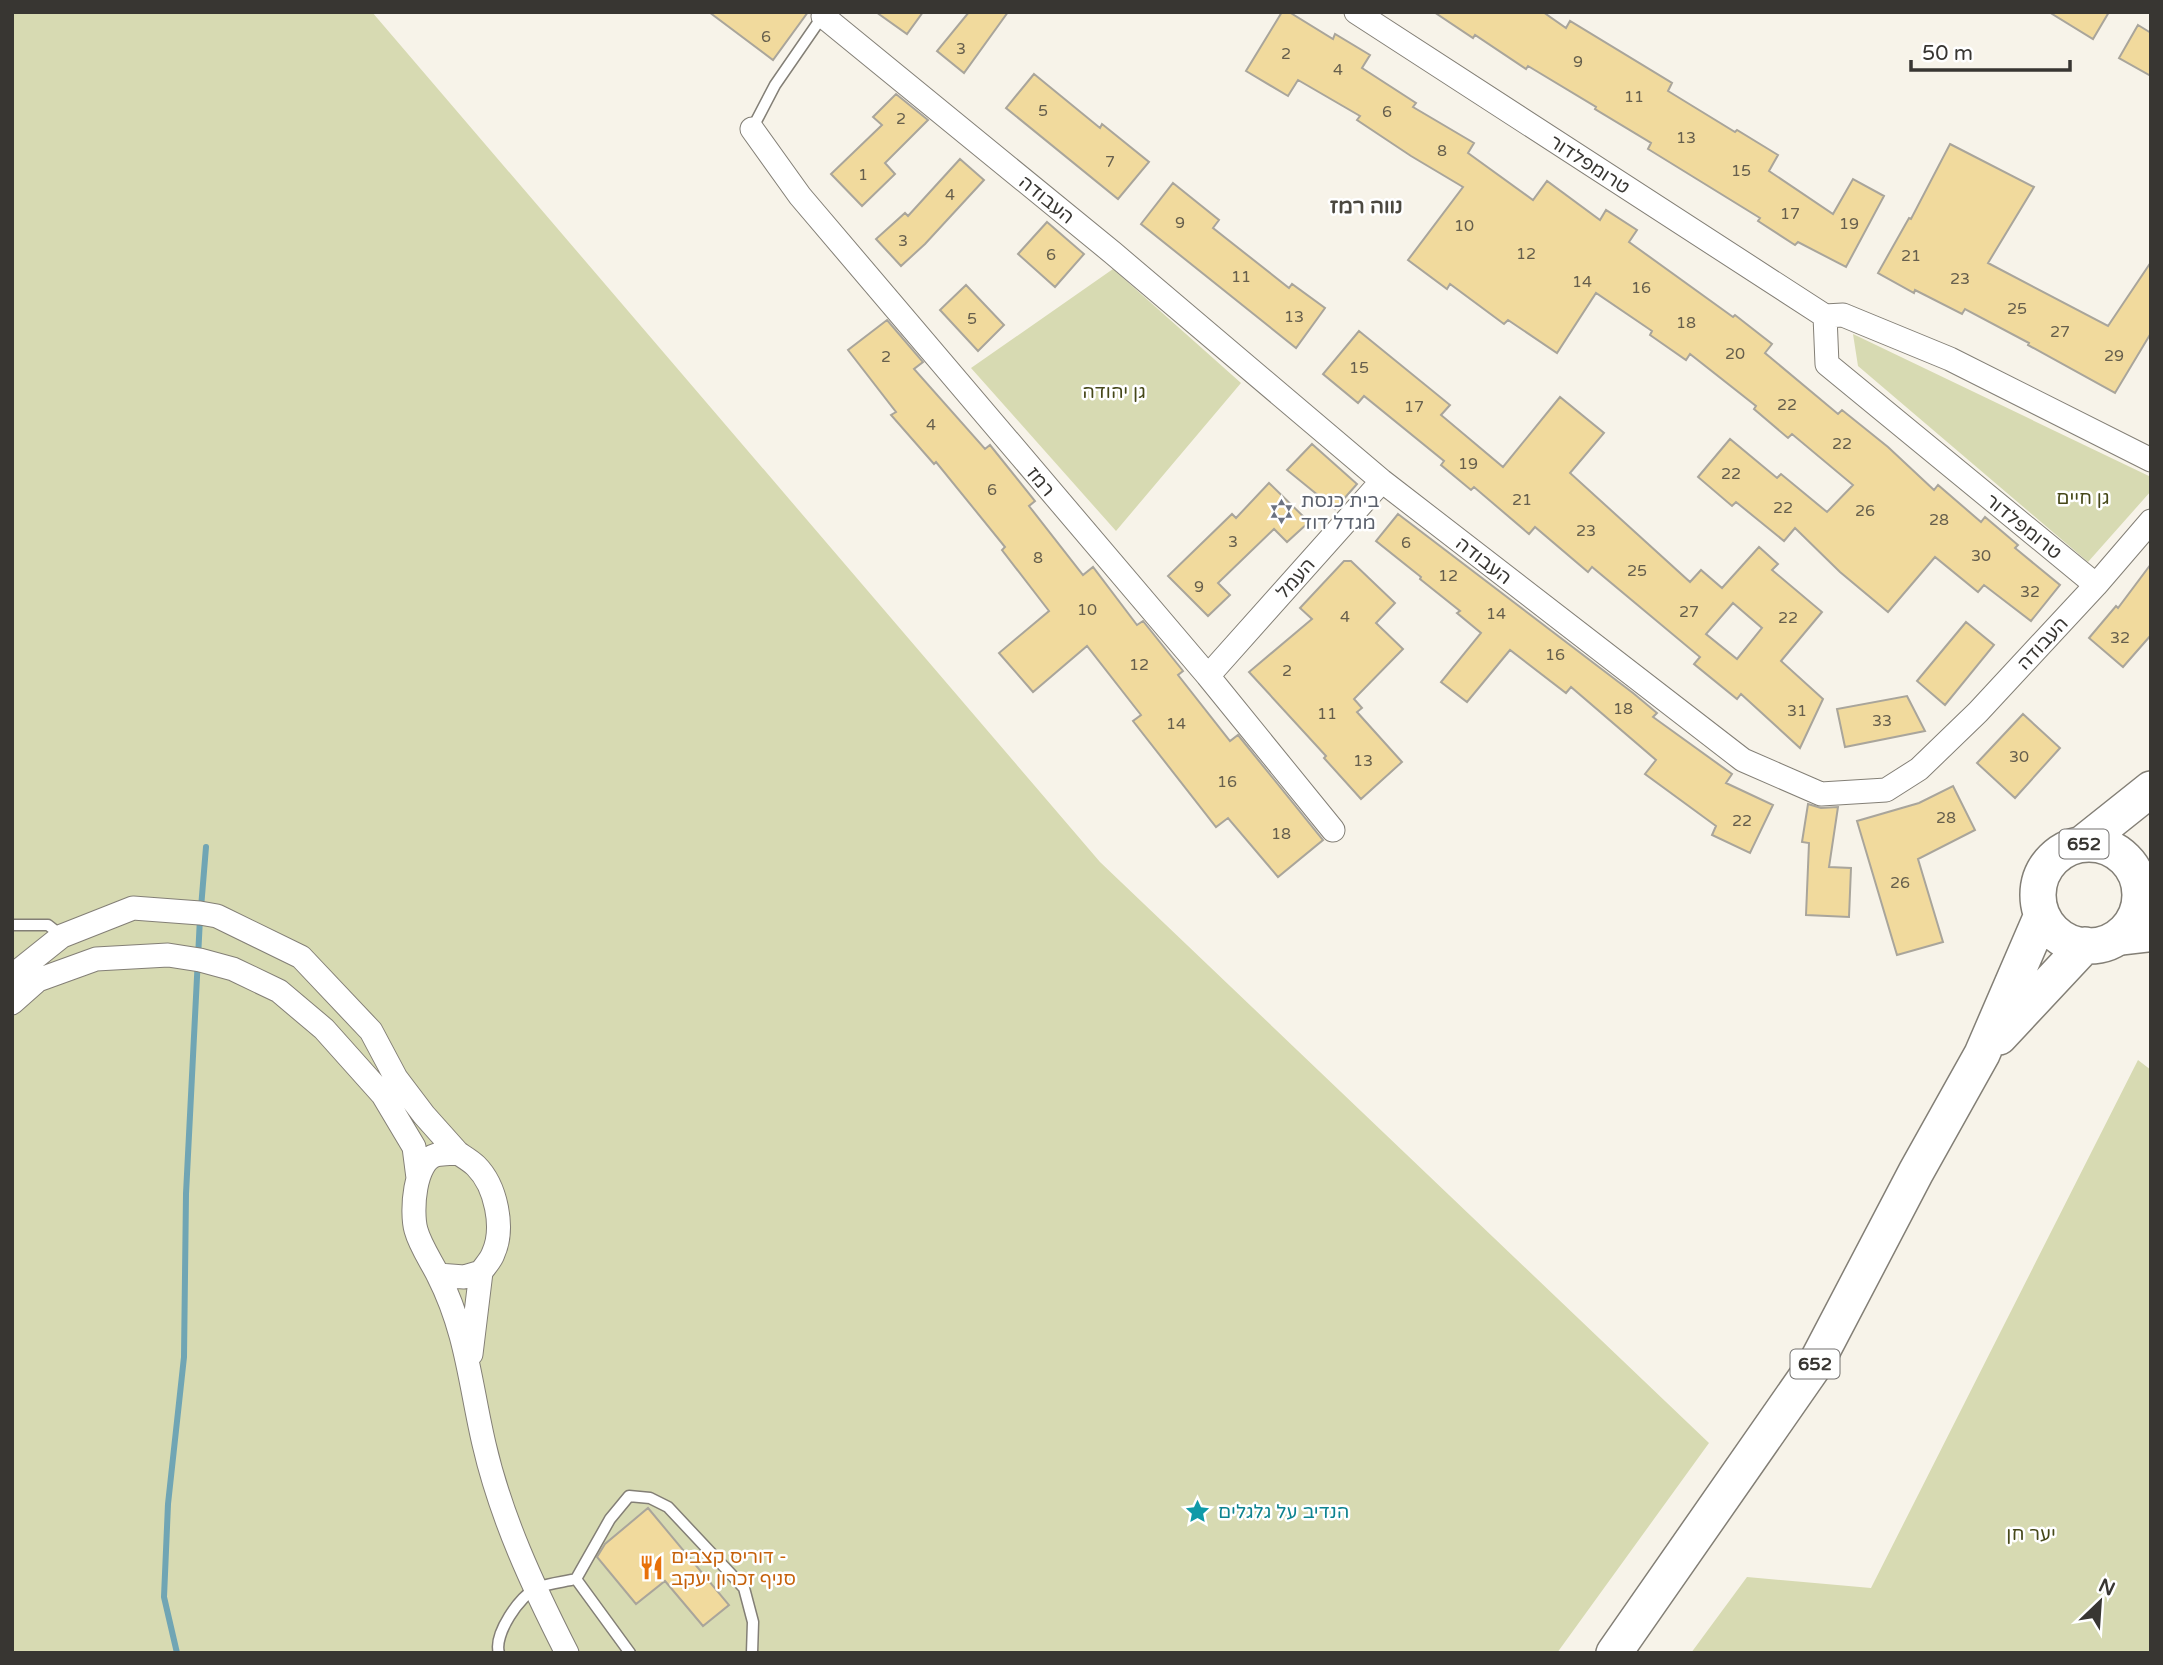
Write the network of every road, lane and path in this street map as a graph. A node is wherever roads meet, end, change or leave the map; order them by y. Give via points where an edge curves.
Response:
1 (1356, 12) edge
2 (825, 14) edge
3 (752, 129) joint
4 (1825, 316) junction
5 (2151, 460) edge
6 (1382, 481) junction
7 (2151, 521) edge
8 (2096, 585) junction
9 (1208, 676) junction
10 (2151, 789) edge
11 (1333, 830) dead end
12 (2082, 844) junction
13 (2144, 866) edge
14 (2042, 915) junction
15 (2146, 923) edge
16 (12, 925) edge
17 (62, 936) junction
18 (2096, 943) junction
19 (12, 976) edge
20 (12, 1003) edge
21 (1982, 1054) junction
22 (458, 1153) junction
23 (418, 1178) junction
24 (481, 1272) junction
25 (438, 1275) junction
26 (469, 1364) junction
27 (576, 1579) junction
28 (534, 1589) junction
29 (499, 1653) edge
30 (567, 1653) edge
31 (630, 1653) edge
32 (752, 1653) edge
33 (1614, 1653) edge

1 - 4 street, טרומפלדור
2 - 3 lane via 775,85
2 - 6 street, העבודה
3 - 9 street, רמז via 800,197
4 - 5 street, טרומפלדור via 1843,315 1950,359
4 - 8 street, טרומפלדור via 1827,364
6 - 8 street, העבודה via 1743,760 1821,794 1886,790 1919,769
6 - 9 street, העמל
7 - 8 street, העבודה
9 - 11 street, רמז
10 - 12 main road, 652
12 - 13 main road, 652 via 2106,847
12 - 14 main road, 652 via 2057,854 2041,876 2038,902
13 - 15 main road, 652 via 2139,904
14 - 18 main road via 2059,936
14 - 21 main road, 652
15 - 18 main road, 652
16 - 17 lane via 48,925
17 - 19 street
17 - 22 street via 133,908 200,912 301,957 371,1031 396,1079
18 - 21 main road, 652
20 - 23 street via 38,980 96,959 168,955 233,969 279,991 324,1029 383,1095 414,1147
21 - 33 main road, 652 via 1816,1363
22 - 23 street via 434,1155
22 - 24 street via 477,1166 497,1211 494,1253
23 - 25 street via 416,1230
24 - 25 street via 464,1277
24 - 26 street
25 - 26 street via 453,1304
26 - 28 street via 494,1483
27 - 28 lane
27 - 31 lane
27 - 32 lane via 610,1519 629,1496 650,1498 668,1507 744,1588 753,1622
28 - 29 lane via 505,1620 496,1646
28 - 30 street

